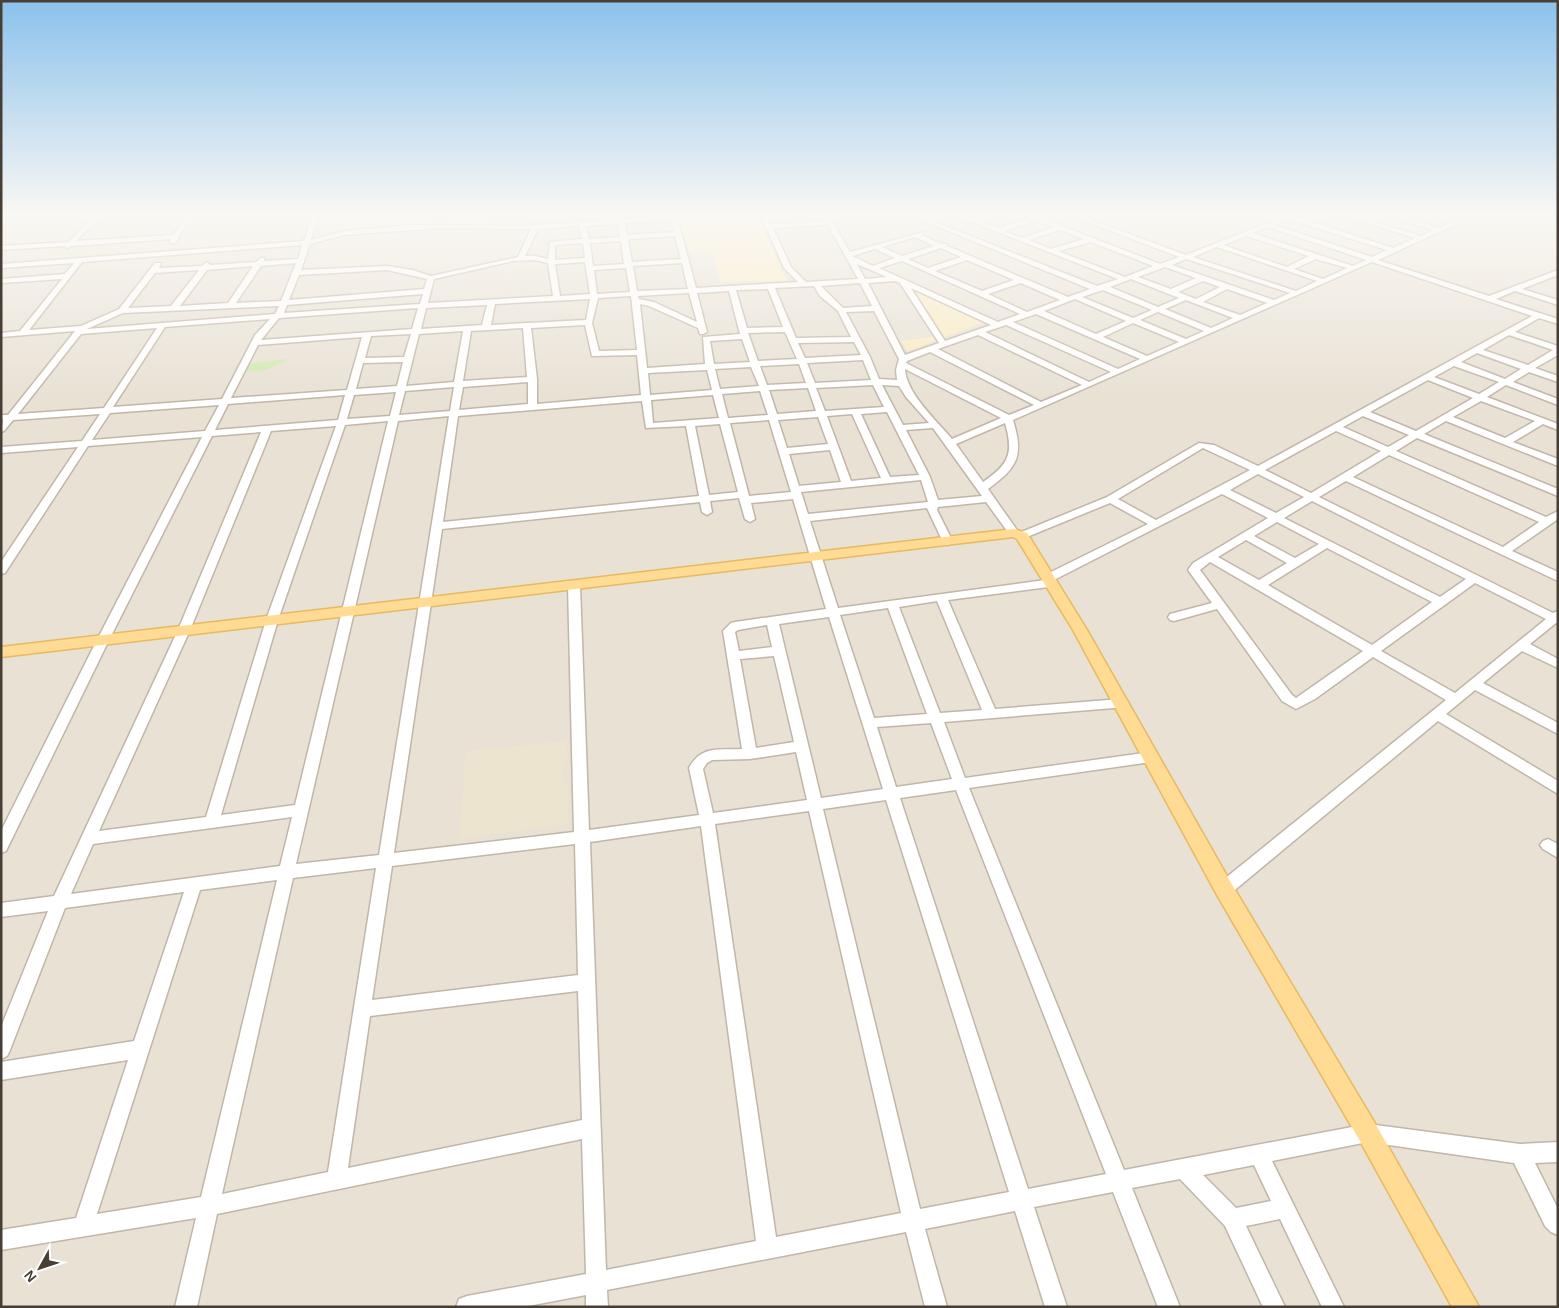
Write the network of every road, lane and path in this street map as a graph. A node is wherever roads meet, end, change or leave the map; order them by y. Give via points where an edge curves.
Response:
1 (51, 277) edge
2 (67, 277) edge
3 (149, 277) edge
4 (197, 277) edge
5 (250, 277) edge
6 (293, 277) edge
7 (428, 277) edge
8 (435, 277) edge
9 (554, 277) edge
10 (592, 277) edge
11 (630, 277) edge
12 (689, 277) edge
13 (797, 277) edge
14 (860, 277) edge
15 (894, 277) edge
16 (927, 277) edge
17 (945, 277) edge
18 (1014, 277) edge
19 (1072, 277) edge
20 (1200, 277) edge
21 (1247, 277) edge
22 (1310, 277) edge
23 (1332, 277) edge
24 (1424, 277) edge
25 (431, 278) junction
26 (1127, 278) joint
27 (1203, 278) junction
28 (1250, 278) joint
29 (1545, 278) joint
30 (1, 280) edge
31 (1021, 280) junction
32 (862, 281) junction
33 (903, 281) junction
34 (1323, 281) junction
35 (1558, 281) edge
36 (804, 284) junction
37 (816, 284) junction
38 (1227, 286) junction
39 (771, 287) junction
40 (1100, 288) junction
41 (732, 289) junction
42 (1515, 289) junction
43 (428, 291) junction
44 (692, 291) junction
45 (1172, 292) junction
46 (1296, 293) junction
47 (982, 294) junction
48 (594, 297) junction
49 (634, 298) junction
50 (1185, 298) junction
51 (1489, 298) junction
52 (557, 299) junction
53 (1072, 299) junction
54 (1196, 302) junction
55 (283, 303) junction
56 (491, 303) junction
57 (1274, 303) junction
58 (1558, 303) edge
59 (231, 305) junction
60 (424, 307) junction
61 (174, 308) junction
62 (877, 308) junction
63 (1159, 309) junction
64 (841, 310) junction
65 (122, 311) junction
66 (1037, 311) junction
67 (1028, 315) junction
68 (1538, 316) junction
69 (275, 318) junction
70 (1239, 318) junction
71 (1132, 320) junction
72 (588, 322) junction
73 (1558, 322) edge
74 (1002, 324) junction
75 (162, 326) junction
76 (527, 326) junction
77 (702, 327) junction
78 (486, 328) junction
79 (467, 329) junction
80 (788, 329) junction
81 (80, 330) junction
82 (1211, 330) junction
83 (417, 331) junction
84 (978, 332) junction
85 (1507, 332) junction
86 (23, 333) junction
87 (745, 333) junction
88 (1, 335) edge
89 (367, 335) junction
90 (1096, 337) junction
91 (706, 339) junction
92 (856, 339) junction
93 (792, 341) junction
94 (1184, 342) junction
95 (255, 343) junction
96 (944, 345) junction
97 (931, 350) junction
98 (1476, 350) junction
99 (1558, 350) edge
100 (640, 352) junction
101 (866, 357) junction
102 (408, 358) junction
103 (1147, 359) junction
104 (802, 360) junction
105 (359, 362) junction
106 (902, 362) junction
107 (1453, 362) junction
108 (754, 363) junction
109 (710, 366) junction
110 (1529, 369) junction
111 (642, 371) junction
112 (1118, 372) junction
113 (1426, 377) junction
114 (533, 379) junction
115 (1558, 379) edge
116 (876, 382) junction
117 (1505, 382) junction
118 (902, 383) junction
119 (458, 384) junction
120 (812, 385) junction
121 (1089, 385) junction
122 (764, 388) junction
123 (402, 389) junction
124 (350, 392) junction
125 (718, 392) junction
126 (644, 397) junction
127 (1482, 397) junction
128 (227, 401) junction
129 (1558, 402) edge
130 (1041, 405) junction
131 (533, 406) junction
132 (107, 409) junction
133 (890, 410) junction
134 (454, 412) junction
135 (855, 412) junction
136 (1362, 412) junction
137 (822, 414) junction
138 (6, 417) edge
139 (396, 417) junction
140 (773, 418) junction
141 (1008, 418) junction
142 (1446, 418) junction
143 (342, 421) junction
144 (725, 421) junction
145 (1542, 421) junction
146 (690, 424) junction
147 (936, 425) junction
148 (1335, 427) junction
149 (1558, 427) edge
150 (267, 428) junction
151 (900, 428) junction
152 (1, 429) edge
153 (211, 432) junction
154 (1416, 435) junction
155 (1506, 442) junction
156 (85, 443) junction
157 (950, 443) junction
158 (832, 447) junction
159 (1, 450) edge
160 (784, 451) junction
161 (1387, 452) junction
162 (1558, 464) edge
163 (1258, 470) junction
164 (925, 476) junction
165 (1346, 477) junction
166 (887, 481) junction
167 (847, 485) junction
168 (982, 488) junction
169 (1222, 490) junction
170 (796, 493) junction
171 (1558, 493) edge
172 (744, 497) junction
173 (1311, 497) junction
174 (704, 498) junction
175 (990, 498) junction
176 (1111, 499) junction
177 (933, 506) junction
178 (707, 512) dead end
179 (1558, 514) edge
180 (804, 518) junction
181 (1274, 518) junction
182 (750, 519) dead end
183 (1547, 522) junction
184 (1156, 524) junction
185 (436, 526) junction
186 (1018, 534) junction
187 (1246, 536) junction
188 (948, 542) junction
189 (1326, 544) junction
190 (1504, 551) junction
191 (816, 557) junction
192 (1210, 557) junction
193 (1296, 563) junction
194 (1, 572) edge
195 (1558, 577) edge
196 (1474, 578) junction
197 (1050, 581) junction
198 (1260, 585) junction
199 (574, 586) junction
200 (941, 597) junction
201 (425, 602) junction
202 (1441, 602) junction
203 (892, 603) junction
204 (1219, 605) junction
205 (347, 611) junction
206 (833, 612) junction
207 (1174, 617) dead end
208 (1557, 618) edge
209 (272, 620) junction
210 (772, 621) junction
211 (184, 630) junction
212 (103, 640) junction
213 (1521, 645) junction
214 (779, 651) junction
215 (1372, 651) junction
216 (1, 652) edge
217 (732, 656) junction
218 (1558, 664) edge
219 (1474, 684) junction
220 (1456, 699) junction
221 (1121, 704) junction
222 (991, 714) junction
223 (1436, 714) junction
224 (936, 718) junction
225 (868, 723) junction
226 (1558, 729) edge
227 (801, 746) junction
228 (750, 754) junction
229 (1151, 757) junction
230 (961, 785) junction
231 (1558, 788) edge
232 (890, 793) junction
233 (815, 804) junction
234 (301, 810) junction
235 (707, 819) junction
236 (212, 822) junction
237 (582, 836) junction
238 (88, 839) junction
239 (1, 847) edge
240 (385, 860) junction
241 (286, 872) junction
242 (194, 885) junction
243 (1224, 889) junction
244 (59, 903) junction
245 (1, 910) edge
246 (587, 982) junction
247 (362, 1009) junction
248 (141, 1049) junction
249 (1, 1050) edge
250 (1, 1072) edge
251 (591, 1128) junction
252 (1368, 1133) junction
253 (1558, 1152) edge
254 (1520, 1154) junction
255 (1259, 1155) junction
256 (1185, 1170) junction
257 (336, 1180) junction
258 (1120, 1182) junction
259 (1022, 1198) junction
260 (210, 1206) junction
261 (1285, 1208) junction
262 (912, 1220) junction
263 (1232, 1220) junction
264 (1558, 1225) edge
265 (83, 1227) junction
266 (1, 1240) edge
267 (767, 1249) junction
268 (596, 1282) junction
269 (186, 1307) edge
270 (467, 1307) edge
271 (597, 1307) edge
272 (936, 1307) edge
273 (1056, 1307) edge
274 (1169, 1307) edge
275 (1274, 1307) edge
276 (1333, 1307) edge
277 (1466, 1307) edge

1 - 30 street
2 - 86 street
3 - 65 street
4 - 61 street
5 - 59 street
6 - 55 street
7 - 25 street
8 - 25 street
9 - 52 street
10 - 48 street
11 - 49 street
12 - 44 street
13 - 36 street
14 - 32 street
15 - 33 street
16 - 33 street
17 - 47 street
18 - 31 street
19 - 40 street
20 - 27 street
21 - 28 street
22 - 34 street
23 - 34 street
24 - 51 street
25 - 43 street
26 - 40 street
26 - 45 street
27 - 38 street
27 - 45 street
28 - 46 street
29 - 35 street
29 - 42 street
31 - 47 street
31 - 53 street
32 - 33 street
32 - 37 street
32 - 62 street
33 - 74 street
33 - 96 street
34 - 46 street
36 - 37 street
36 - 39 street
37 - 64 street
38 - 54 street
38 - 57 street
39 - 41 street
39 - 80 street
40 - 53 street
40 - 63 street
41 - 44 street
41 - 87 street
42 - 51 street
42 - 58 street
43 - 55 street
43 - 60 street
44 - 49 street
44 - 77 street
45 - 50 street
46 - 57 street
47 - 67 street
48 - 49 street
48 - 52 street
48 - 72 street
49 - 77 street
49 - 100 street
50 - 54 street
50 - 63 street
51 - 68 street
52 - 56 street
53 - 66 street
53 - 71 street
54 - 70 street
55 - 59 street
55 - 69 street
56 - 60 street
56 - 78 street
57 - 70 street
59 - 61 street
60 - 69 street
60 - 83 street
61 - 65 street
62 - 64 street
62 - 106 street
63 - 71 street
63 - 82 street
64 - 92 street
65 - 81 street
66 - 67 street
66 - 90 street
67 - 74 street
68 - 73 street
68 - 85 street
69 - 75 street
69 - 95 street
70 - 82 street
71 - 90 street
71 - 94 street
72 - 76 street
72 - 100 street via 594,354
74 - 84 street
74 - 112 street
75 - 81 street
75 - 132 street
76 - 78 street
76 - 114 street
77 - 91 street
78 - 79 street
79 - 83 street
79 - 119 street
80 - 87 street
80 - 93 street
81 - 86 street
81 - 138 street
82 - 94 street
83 - 89 street
83 - 102 street
84 - 96 street
84 - 121 street
85 - 98 street
85 - 99 street
86 - 88 street
87 - 91 street
87 - 108 street
89 - 95 street
89 - 105 street
90 - 103 street
91 - 109 street
92 - 93 street
92 - 101 street
93 - 104 street
94 - 103 street
95 - 128 street
96 - 97 street
97 - 106 street
97 - 130 street
98 - 107 street
98 - 110 street
99 - 110 street
100 - 111 street
101 - 104 street
101 - 116 street
102 - 105 street
102 - 123 street
103 - 112 street
104 - 108 street
104 - 120 street
105 - 124 street
106 - 118 street
106 - 141 street
107 - 113 street
107 - 117 street
108 - 109 street
108 - 122 street
109 - 111 street
109 - 125 street
110 - 115 street
110 - 117 street
111 - 126 street
112 - 121 street
113 - 127 street
113 - 136 street
114 - 119 street
114 - 131 street
116 - 118 street
116 - 120 street
116 - 133 street
117 - 127 street
117 - 129 street
118 - 147 street
119 - 123 street
119 - 134 street
120 - 122 street
120 - 137 street
121 - 130 street
122 - 125 street
122 - 140 street
123 - 124 street
123 - 139 street
124 - 128 street
124 - 143 street
125 - 126 street
125 - 144 street
126 - 131 street
126 - 146 street via 649,426
127 - 142 street
127 - 145 street
128 - 132 street
128 - 153 street
130 - 141 street
131 - 134 street
132 - 138 street
132 - 156 street
133 - 135 street
133 - 151 street
134 - 139 street
134 - 185 street
135 - 137 street
135 - 166 street
136 - 148 street
136 - 154 street
137 - 140 street
137 - 158 street
138 - 152 street
139 - 143 street
139 - 205 street
140 - 144 street
140 - 160 street
141 - 157 street
141 - 168 street via 1014,438 1014,461 1004,473
142 - 154 street
142 - 155 street
143 - 150 street
143 - 209 street
144 - 146 street
144 - 172 street
145 - 149 street
145 - 155 street
146 - 174 street
147 - 151 street
147 - 157 street
148 - 161 street
148 - 163 street
150 - 153 street
150 - 211 street
151 - 164 street
153 - 156 street
153 - 212 street
154 - 161 street
154 - 171 street
155 - 162 street
156 - 159 street
156 - 194 street
157 - 168 street
158 - 160 street
158 - 167 street
160 - 170 street
161 - 165 street
161 - 183 street
163 - 169 street
163 - 173 street
163 - 176 street via 1202,445
164 - 166 street
164 - 177 street
165 - 173 street
165 - 190 street
166 - 167 street
167 - 170 street
168 - 175 street
169 - 181 street
169 - 184 street
170 - 172 street
170 - 180 street
172 - 174 street
172 - 182 street
173 - 181 street
173 - 196 street
174 - 178 street
174 - 185 street
175 - 177 street
175 - 186 street
176 - 184 street
176 - 186 street
177 - 180 street
177 - 188 street
179 - 183 street
180 - 191 street
181 - 187 street
181 - 189 street
183 - 190 street
184 - 197 street
185 - 201 street
186 - 188 main road
186 - 197 main road
187 - 192 street
187 - 193 street
188 - 191 main road
189 - 193 street
189 - 202 street
190 - 195 street
191 - 199 main road
191 - 206 street
192 - 198 street
192 - 204 street via 1197,564 1194,570
193 - 198 street
196 - 202 street
196 - 208 street
197 - 200 street
197 - 221 main road
198 - 215 street
199 - 201 main road
199 - 237 street
200 - 203 street
200 - 222 street
201 - 205 main road
201 - 240 street
202 - 215 street
203 - 206 street
203 - 224 street
204 - 207 street
204 - 215 street via 1287,698 1296,704
205 - 209 main road
205 - 234 street
206 - 210 street
206 - 225 street
208 - 213 street
209 - 211 main road
209 - 236 street
210 - 214 street
210 - 217 street via 731,629
211 - 212 main road
211 - 238 street
212 - 216 main road
212 - 239 street
213 - 218 street
213 - 219 street
214 - 217 street
214 - 227 street
215 - 220 street
217 - 228 street
219 - 220 street
219 - 226 street
220 - 223 street
221 - 222 street
221 - 229 main road
222 - 224 street
223 - 231 street
223 - 243 street
224 - 225 street
224 - 230 street
225 - 232 street
227 - 228 street
227 - 233 street
228 - 235 street via 710,755 698,763 696,768
229 - 230 street
229 - 243 main road
230 - 232 street
230 - 258 street
232 - 233 street
232 - 259 street
233 - 235 street
233 - 262 street
234 - 236 street
234 - 241 street
235 - 237 street
235 - 267 street
236 - 238 street
237 - 240 street
237 - 246 street
238 - 244 street
240 - 241 street
240 - 247 street
241 - 242 street
241 - 260 street
242 - 244 street
242 - 248 street
243 - 252 main road
244 - 245 street
244 - 249 street
246 - 247 street
246 - 251 street
247 - 257 street
248 - 250 street
248 - 265 street
251 - 257 street
251 - 268 street
252 - 254 street
252 - 255 street
252 - 277 main road
253 - 254 street
254 - 264 street
255 - 256 street
255 - 261 street
256 - 258 street
256 - 263 street
257 - 260 street
258 - 259 street
258 - 274 street
259 - 262 street
259 - 273 street
260 - 265 street
260 - 269 street
261 - 263 street
261 - 276 street
262 - 267 street
262 - 272 street
263 - 275 street
265 - 266 street
267 - 268 street
268 - 270 street
268 - 271 street

